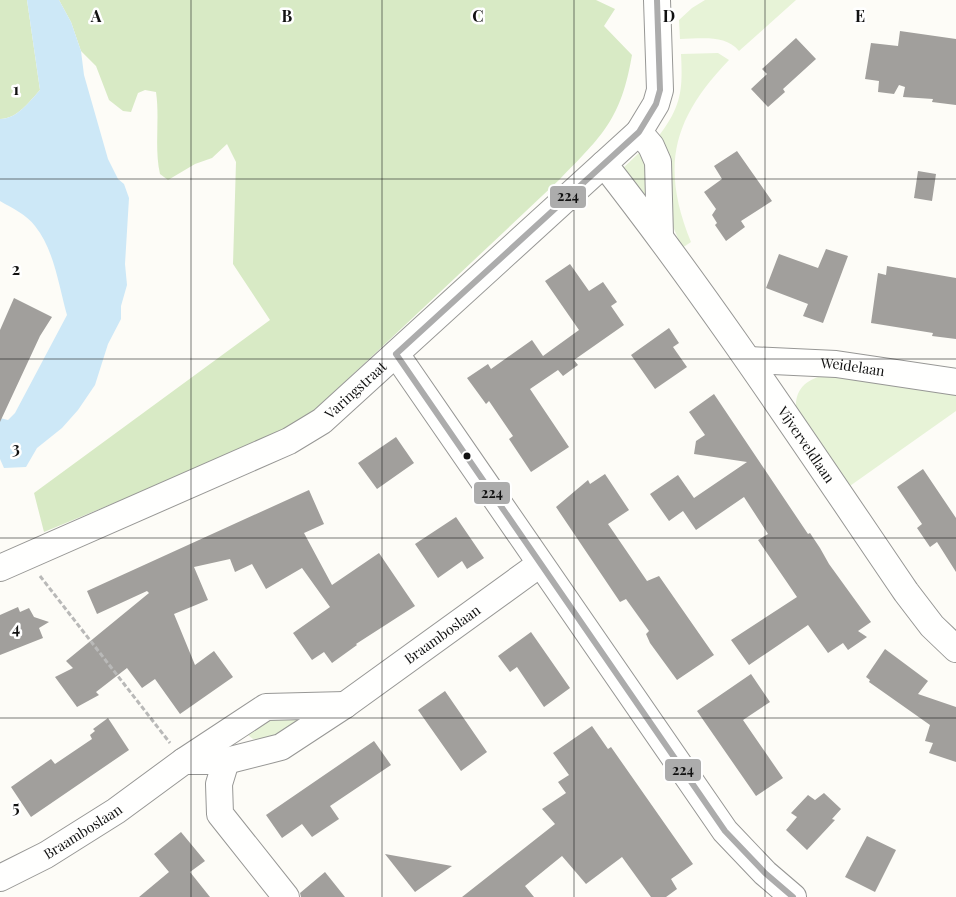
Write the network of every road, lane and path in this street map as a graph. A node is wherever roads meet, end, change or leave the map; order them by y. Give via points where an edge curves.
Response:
1 (657, 0) edge
2 (639, 132) junction
3 (604, 164) junction
4 (660, 236) junction
5 (396, 354) junction
6 (749, 360) junction
7 (956, 382) edge
8 (26, 558) junction
9 (540, 564) junction
10 (0, 568) edge
11 (956, 649) edge
12 (345, 705) junction
13 (184, 761) junction
14 (226, 761) junction
15 (0, 878) edge
16 (286, 897) edge
17 (793, 897) edge

1 - 2 street, Varingstraat via 660,90 656,104
2 - 3 street, Varingstraat
2 - 4 street via 651,146 658,162
3 - 4 street, Vijverveldlaan
3 - 5 street, Varingstraat
4 - 6 street, Vijverveldlaan
5 - 8 street, Varingstraat via 322,421 289,441
5 - 9 street
6 - 7 street, Weidelaan via 836,364
6 - 11 street, Vijverveldlaan via 906,592 932,626
8 - 10 street, Varingstraat
8 - 13 path
9 - 12 street, Braamboslaan
9 - 17 street via 725,831
12 - 13 street, Braamboslaan via 266,707
12 - 14 street, Braamboslaan via 281,747
13 - 14 street, Braamboslaan
13 - 15 street, Braamboslaan via 116,811 46,855
14 - 16 street via 219,784 220,814

